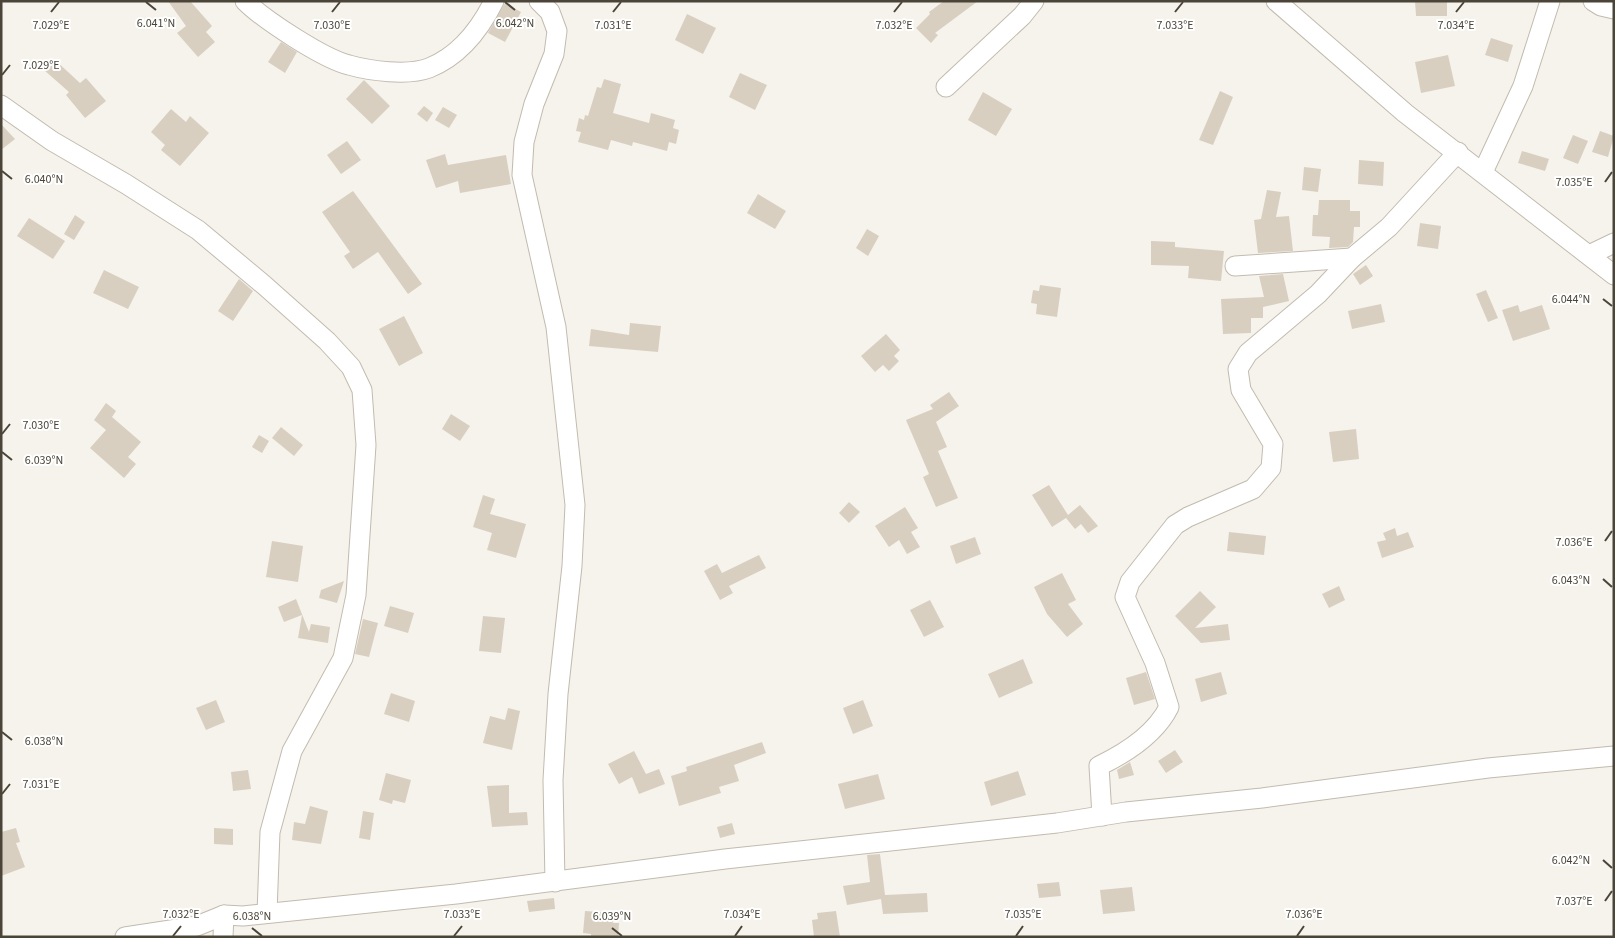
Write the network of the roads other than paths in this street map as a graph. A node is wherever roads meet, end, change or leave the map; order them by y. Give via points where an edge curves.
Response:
1 (245, 1) edge
2 (494, 1) edge
3 (539, 1) edge
4 (1034, 1) edge
5 (1276, 1) edge
6 (1550, 1) edge
7 (1593, 1) edge
8 (1614, 9) edge
9 (946, 87) dead end
10 (1, 105) edge
11 (1458, 152) junction
12 (1483, 172) junction
13 (1614, 243) edge
14 (1589, 254) junction
15 (1352, 258) junction
16 (1235, 266) dead end
17 (1614, 275) edge
18 (1614, 756) edge
19 (1102, 816) junction
20 (555, 882) junction
21 (267, 913) junction
22 (224, 915) junction
23 (125, 937) edge
24 (223, 937) edge

1 - 2 street via 299,40 348,65 395,72 428,68 459,50 483,24
3 - 20 street via 550,12 557,31 554,54 534,104 524,142 522,175 556,327 575,505 552,780
4 - 9 street
5 - 11 street via 1405,113
6 - 12 street via 1523,86
7 - 8 street
10 - 21 street via 52,141 198,230 326,341 351,367 362,390 366,445 356,595 343,658 292,751 270,832
11 - 12 street
11 - 15 street via 1389,227
12 - 14 street
13 - 14 street
14 - 17 street
15 - 16 street
15 - 19 street via 1318,294 1248,353 1238,369 1241,390 1273,444 1271,468 1254,489 1175,525 1130,582 1125,597 1155,663 1169,707 1161,722 1124,754 1099,766
18 - 19 street via 1488,768
19 - 20 street via 725,858
20 - 21 street
21 - 22 street
22 - 23 street via 197,926
22 - 24 street

